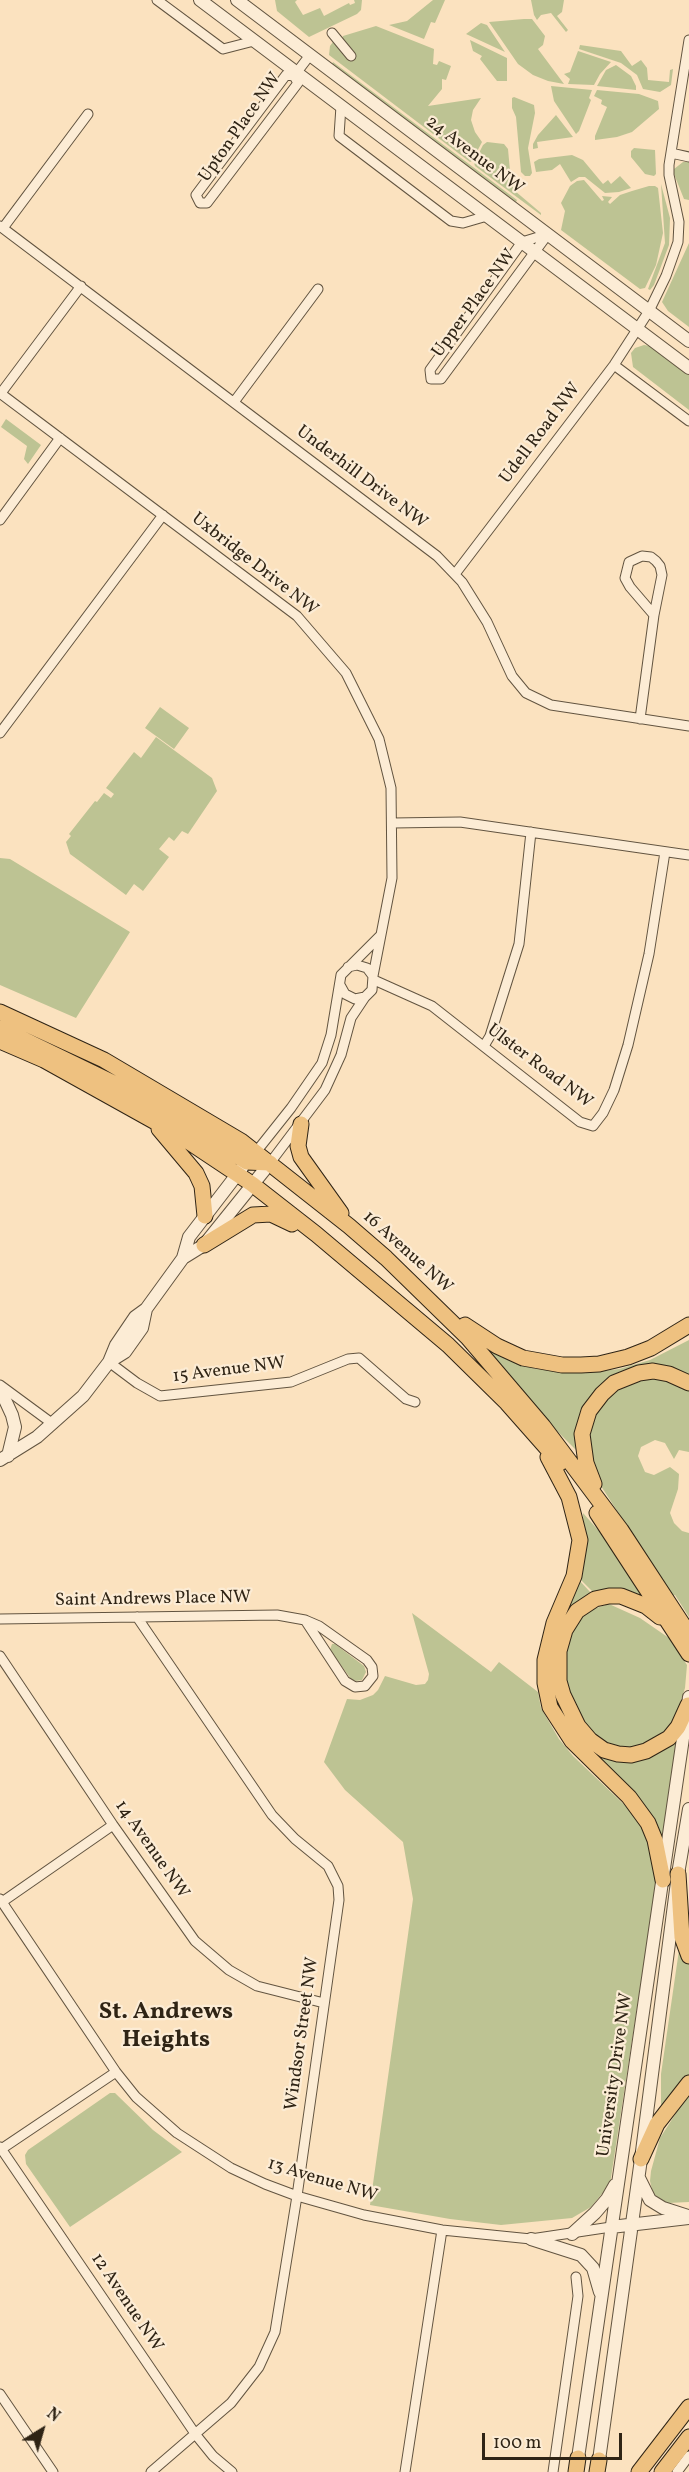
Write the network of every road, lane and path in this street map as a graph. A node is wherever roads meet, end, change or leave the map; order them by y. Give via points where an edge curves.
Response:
1 (157, 0) edge
2 (200, 0) edge
3 (242, 2) edge
4 (230, 22) junction
5 (332, 33) dead end
6 (254, 40) junction
7 (689, 40) edge
8 (309, 55) junction
9 (351, 56) dead end
10 (687, 64) edge
11 (296, 74) junction
12 (341, 106) junction
13 (88, 114) dead end
14 (671, 153) junction
15 (689, 157) edge
16 (487, 216) junction
17 (2, 227) edge
18 (548, 234) junction
19 (522, 242) junction
20 (534, 251) junction
21 (81, 286) junction
22 (318, 289) dead end
23 (649, 311) junction
24 (637, 329) junction
25 (689, 341) edge
26 (614, 365) junction
27 (689, 368) edge
28 (0, 393) edge
29 (234, 402) junction
30 (689, 421) edge
31 (60, 438) junction
32 (163, 515) junction
33 (0, 519) edge
34 (455, 574) junction
35 (654, 615) junction
36 (640, 719) junction
37 (689, 726) edge
38 (0, 733) edge
39 (393, 823) junction
40 (531, 832) junction
41 (665, 852) junction
42 (689, 855) edge
43 (380, 936) junction
44 (348, 967) junction
45 (373, 978) junction
46 (340, 985) junction
47 (365, 997) junction
48 (0, 1012) edge
49 (0, 1028) edge
50 (0, 1041) edge
51 (484, 1046) junction
52 (132, 1109) junction
53 (301, 1124) junction
54 (270, 1162) junction
55 (247, 1163) junction
56 (252, 1184) junction
57 (205, 1216) junction
58 (349, 1226) junction
59 (316, 1233) junction
60 (204, 1245) junction
61 (183, 1258) junction
62 (444, 1313) junction
63 (689, 1325) edge
64 (110, 1362) junction
65 (689, 1383) edge
66 (0, 1387) edge
67 (415, 1402) dead end
68 (53, 1425) junction
69 (534, 1434) junction
70 (4, 1458) edge
71 (602, 1503) junction
72 (137, 1617) junction
73 (0, 1619) edge
74 (305, 1620) junction
75 (671, 1627) junction
76 (689, 1634) edge
77 (689, 1654) edge
78 (0, 1656) edge
79 (688, 1701) edge
80 (689, 1809) edge
81 (113, 1825) junction
82 (678, 1874) junction
83 (663, 1880) junction
84 (1, 1900) edge
85 (689, 1956) edge
86 (324, 2002) junction
87 (116, 2072) junction
88 (689, 2083) edge
89 (0, 2148) edge
90 (641, 2159) junction
91 (621, 2173) junction
92 (638, 2176) junction
93 (297, 2196) junction
94 (689, 2217) edge
95 (630, 2224) junction
96 (611, 2227) junction
97 (442, 2230) junction
98 (572, 2234) junction
99 (531, 2239) junction
100 (576, 2277) dead end
101 (602, 2299) junction
102 (0, 2394) edge
103 (689, 2407) edge
104 (196, 2435) junction
105 (689, 2438) edge
106 (689, 2456) edge
107 (577, 2465) edge
108 (598, 2466) edge
109 (53, 2472) edge
110 (151, 2472) edge
111 (232, 2472) edge
112 (405, 2472) edge
113 (552, 2472) edge
114 (639, 2472) edge
115 (662, 2472) edge
116 (677, 2472) edge

1 - 6 street via 223,49
2 - 4 street
3 - 4 street
3 - 8 street, 24 Avenue NW
4 - 6 street
5 - 9 street
6 - 11 street
7 - 10 street, Udell Road NW
8 - 11 street
8 - 18 street, 24 Avenue NW
10 - 14 street, Udell Road NW
11 - 11 street, Upton Place NW via 286,75 196,195 200,203 207,203 298,83
11 - 12 street
12 - 16 street
12 - 16 street via 339,136 457,223
13 - 17 street
14 - 15 street
14 - 23 street, Udell Road NW via 669,176 679,222 678,242
16 - 19 street
17 - 21 street, Underhill Drive NW
18 - 19 street, Upper Place NW
18 - 20 street, Upper Place NW
18 - 23 street, 24 Avenue NW
19 - 20 street
19 - 20 street, Upper Place NW via 430,370 431,379 441,379
20 - 24 street
21 - 28 street
21 - 29 street, Underhill Drive NW
22 - 29 street
23 - 24 street, Udell Road NW
23 - 25 street, 24 Avenue NW
24 - 26 street, Udell Road NW
24 - 27 street
26 - 30 street
26 - 34 street, Udell Road NW
28 - 31 street, Uxbridge Drive NW
29 - 34 street, Underhill Drive NW via 408,533
31 - 32 street, Uxbridge Drive NW
31 - 33 street
32 - 38 street
32 - 39 street, Uxbridge Drive NW via 297,616 346,673 379,739 391,788
34 - 36 street, Underhill Drive NW via 487,622 512,676 526,693 551,705
35 - 35 street via 662,575 651,557 642,556 629,562 625,578
35 - 36 street
36 - 37 street, Underhill Drive NW
39 - 40 street via 460,822
39 - 43 street, Uxbridge Drive NW via 392,878
40 - 41 street
40 - 51 street via 519,944
41 - 42 street
41 - 51 street, Ulster Road NW via 649,954 628,1045 614,1090 593,1125 580,1122
43 - 44 street
43 - 45 street, Uxbridge Drive NW
44 - 45 street via 362,966
44 - 46 street via 341,975
45 - 47 street via 372,990
45 - 51 street, Ulster Road NW via 432,1006
46 - 47 street via 350,997
46 - 55 street via 322,1063
47 - 53 street via 351,1018 329,1081
48 - 55 highway, 16 Avenue NW via 104,1060
49 - 55 highway via 128,1090
50 - 52 highway, 16 Avenue NW via 44,1060
52 - 55 highway, 16 Avenue NW via 177,1134
52 - 57 highway via 159,1129 196,1173 202,1186
53 - 54 street
53 - 58 highway via 301,1157
54 - 55 highway, 16 Avenue NW
54 - 56 street
54 - 58 highway, 16 Avenue NW
55 - 56 highway, 16 Avenue NW
55 - 57 street
56 - 59 highway, 16 Avenue NW
56 - 60 street
57 - 61 street via 189,1238
58 - 62 highway, 16 Avenue NW
59 - 60 highway via 271,1214 261,1214 243,1220
59 - 69 highway, 16 Avenue NW via 448,1345
60 - 61 street
61 - 64 street via 146,1309 142,1328 125,1352
62 - 63 highway via 508,1352 562,1365 599,1364 628,1357
62 - 71 highway, 16 Avenue NW via 524,1402
64 - 67 street, 15 Avenue NW via 160,1396 291,1382 359,1358 406,1400
64 - 68 street
65 - 71 highway via 653,1371 632,1375 614,1383 589,1411 582,1434 584,1450
66 - 68 street
66 - 70 street via 15,1427
68 - 70 street
69 - 75 highway, 16 Avenue NW via 594,1508
69 - 83 highway via 569,1497 580,1540 574,1576 554,1623 545,1660 550,1707 572,1741 629,1797 648,1823
71 - 76 highway, 16 Avenue NW
72 - 73 street, Saint Andrews Place NW
72 - 74 street, Saint Andrews Place NW via 277,1615
72 - 86 street, Windsor Street NW via 272,1815 333,1872 339,1900
74 - 74 street, Saint Andrews Place NW via 345,1682 364,1686 373,1676 367,1660
75 - 77 highway, 16 Avenue NW
75 - 79 highway via 634,1600 609,1596 595,1599 577,1611 565,1630 559,1651 559,1681 578,1726 604,1750 618,1754 646,1751 669,1738
78 - 81 street, 14 Avenue NW
79 - 83 street, University Drive NW
80 - 82 street, University Drive NW
81 - 84 street
81 - 86 street, 14 Avenue NW via 195,1941 217,1961 257,1986
82 - 85 highway via 682,1937
82 - 90 street, University Drive NW
83 - 91 street, University Drive NW
84 - 87 street, 13 Avenue NW
86 - 93 street, Windsor Street NW
87 - 89 street
87 - 93 street, 13 Avenue NW via 158,2118 195,2146 240,2172
88 - 90 highway via 657,2124
89 - 104 street, 12 Avenue NW
90 - 92 street, University Drive NW
91 - 96 street, University Drive NW
91 - 98 street via 607,2199
92 - 94 street via 650,2200
92 - 95 street, University Drive NW
93 - 97 street, 13 Avenue NW via 364,2215
93 - 104 street, Windsor Street NW via 280,2310 268,2349 246,2386
94 - 95 street, 13 Avenue NW
95 - 96 street, 13 Avenue NW
95 - 108 street, University Drive NW
96 - 98 street, 13 Avenue NW
96 - 101 street, University Drive NW
97 - 99 street, 13 Avenue NW
97 - 112 street
98 - 99 street, 13 Avenue NW
99 - 101 street via 581,2255 592,2268
100 - 113 street via 578,2296
101 - 107 street, University Drive NW
102 - 109 street
103 - 114 highway
104 - 110 street, Windsor Street NW
104 - 111 street, 12 Avenue NW
105 - 115 highway
106 - 116 street

